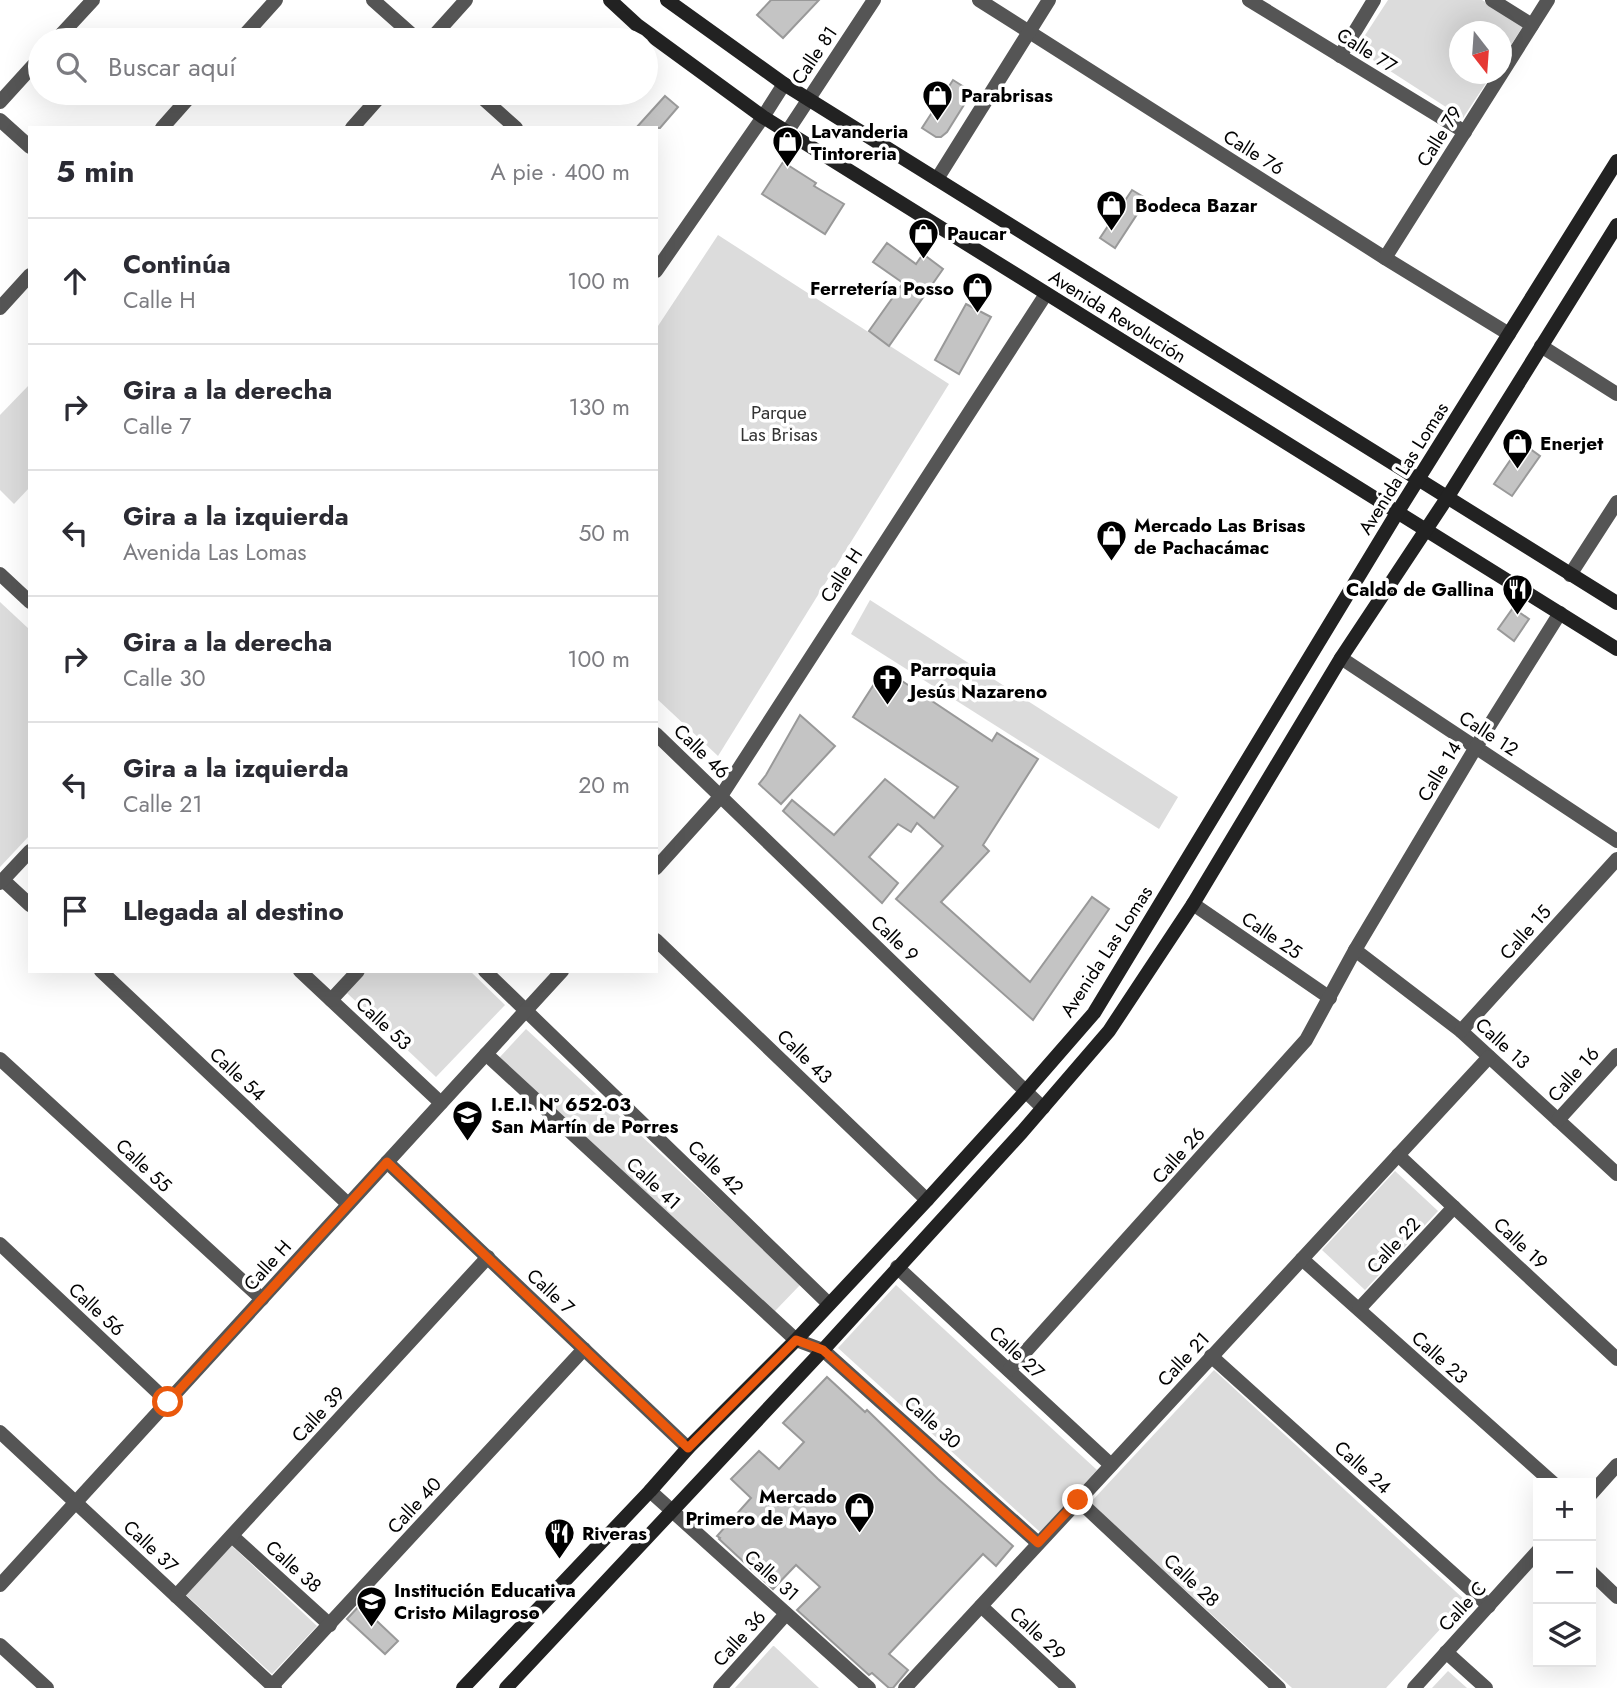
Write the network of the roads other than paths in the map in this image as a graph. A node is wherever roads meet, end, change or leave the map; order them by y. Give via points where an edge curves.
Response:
1 (93, 0) edge
2 (276, 0) edge
3 (373, 0) edge
4 (466, 0) edge
5 (610, 0) edge
6 (667, 0) edge
7 (874, 0) edge
8 (979, 0) edge
9 (1049, 0) edge
10 (1249, 0) edge
11 (1374, 0) edge
12 (1492, 0) edge
13 (1548, 0) edge
14 (1532, 25) junction
15 (68, 28) edge
16 (251, 28) edge
17 (404, 28) edge
18 (441, 28) edge
19 (642, 28) edge
20 (1029, 32) junction
21 (658, 40) edge
22 (1340, 55) junction
23 (28, 71) edge
24 (784, 84) junction
25 (808, 99) junction
26 (0, 102) edge
27 (182, 105) edge
28 (372, 105) edge
29 (490, 105) edge
30 (763, 117) junction
31 (0, 120) edge
32 (164, 126) edge
33 (354, 126) edge
34 (514, 126) edge
35 (787, 132) junction
36 (1465, 132) junction
37 (28, 145) edge
38 (1617, 161) edge
39 (937, 179) junction
40 (1617, 225) edge
41 (1385, 258) junction
42 (659, 262) edge
43 (28, 277) edge
44 (1046, 294) junction
45 (0, 308) edge
46 (1509, 334) junction
47 (1541, 346) junction
48 (1617, 394) edge
49 (1419, 479) junction
50 (1447, 498) junction
51 (1617, 502) edge
52 (1397, 513) junction
53 (1426, 529) junction
54 (0, 574) edge
55 (1570, 575) junction
56 (28, 600) edge
57 (1617, 603) edge
58 (1560, 613) junction
59 (1617, 649) edge
60 (1340, 658) junction
61 (658, 736) edge
62 (1476, 747) junction
63 (721, 796) junction
64 (1617, 841) edge
65 (28, 853) edge
66 (1617, 859) edge
67 (658, 866) edge
68 (2, 882) edge
69 (28, 903) edge
70 (1193, 904) junction
71 (658, 942) edge
72 (1355, 950) junction
73 (102, 973) edge
74 (302, 973) edge
75 (356, 973) edge
76 (487, 973) edge
77 (560, 973) edge
78 (1330, 998) junction
79 (331, 1000) junction
80 (526, 1010) junction
81 (1461, 1031) junction
82 (486, 1054) junction
83 (1617, 1055) edge
84 (1489, 1057) junction
85 (0, 1059) edge
86 (1026, 1091) junction
87 (441, 1102) junction
88 (1043, 1108) junction
89 (1558, 1120) junction
90 (1398, 1155) junction
91 (387, 1162) junction
92 (1617, 1174) edge
93 (927, 1200) junction
94 (348, 1205) junction
95 (1454, 1207) junction
96 (0, 1244) edge
97 (488, 1258) junction
98 (1302, 1259) junction
99 (897, 1268) junction
100 (262, 1299) junction
101 (829, 1304) junction
102 (1359, 1310) junction
103 (796, 1340) junction
104 (584, 1349) junction
105 (823, 1350) junction
106 (1211, 1356) junction
107 (1617, 1359) edge
108 (1009, 1370) junction
109 (168, 1402) junction
110 (0, 1433) edge
111 (688, 1448) junction
112 (1111, 1465) junction
113 (1617, 1465) edge
114 (1547, 1478) edge
115 (1596, 1488) edge
116 (650, 1491) junction
117 (1078, 1500) junction
118 (76, 1503) junction
119 (672, 1512) junction
120 (232, 1536) junction
121 (1038, 1543) junction
122 (1533, 1557) edge
123 (1596, 1577) edge
124 (0, 1586) edge
125 (176, 1596) junction
126 (1617, 1597) edge
127 (981, 1606) junction
128 (1489, 1606) junction
129 (786, 1614) junction
130 (330, 1625) junction
131 (0, 1645) edge
132 (1446, 1652) junction
133 (274, 1687) edge
134 (47, 1688) edge
135 (463, 1688) edge
136 (506, 1688) edge
137 (720, 1688) edge
138 (869, 1688) edge
139 (905, 1688) edge
140 (1069, 1688) edge
141 (1279, 1688) edge
142 (1414, 1688) edge
143 (1486, 1688) edge

1 - 15 street
2 - 16 street
3 - 17 street
4 - 18 street
5 - 19 street, Avenida Revolución
6 - 24 street, Avenida Revolución
7 - 25 street, Calle 81
8 - 20 street, Calle 76
9 - 20 street
10 - 22 street, Calle 77
11 - 22 street
12 - 14 street
13 - 14 street, Calle 79
14 - 36 street, Calle 79
20 - 39 street
20 - 41 street, Calle 76
21 - 30 street, Avenida Revolución
22 - 36 street, Calle 77
23 - 26 street
24 - 25 street, Avenida Revolución
24 - 30 street
25 - 35 street, Calle 81
25 - 39 street, Avenida Revolución
27 - 32 street
28 - 33 street
29 - 34 street
30 - 35 street, Avenida Revolución
30 - 42 street
31 - 37 street
35 - 44 street, Avenida Revolución
36 - 41 street, Calle 79
38 - 46 street, Avenida Las Lomas
39 - 49 street, Avenida Revolución
40 - 47 street
41 - 46 street, Calle 76
43 - 45 street
44 - 52 street, Avenida Revolución
44 - 63 street, Calle H
46 - 49 street, Avenida Las Lomas
47 - 48 street
47 - 50 street
49 - 50 street, Avenida Revolución
49 - 52 street, Avenida Las Lomas
50 - 53 street
50 - 55 street, Avenida Revolución
51 - 55 street
52 - 53 street, Avenida Revolución
52 - 86 street, Avenida Las Lomas via 1094,1013
53 - 58 street, Avenida Revolución
53 - 60 street
54 - 56 street
55 - 57 street, Avenida Revolución
58 - 59 street, Avenida Revolución
58 - 62 street, Calle 14
60 - 62 street, Calle 12
60 - 70 street
61 - 63 street, Calle 46
62 - 64 street, Calle 12
62 - 72 street, Calle 14
63 - 67 street, Calle H
63 - 86 street, Calle 9
65 - 68 street
66 - 81 street, Calle 15
68 - 69 street
70 - 78 street, Calle 25
70 - 88 street via 1109,1031
71 - 93 street, Calle 43
72 - 78 street, Calle 26
72 - 81 street, Calle 13
73 - 94 street, Calle 54
74 - 79 street, Calle 53
75 - 79 street
76 - 80 street, Calle 42
77 - 80 street, Calle H
78 - 108 street, Calle 26 via 1306,1040
79 - 87 street, Calle 53
80 - 82 street, Calle H
80 - 101 street, Calle 42
81 - 84 street, Calle 13
82 - 87 street, Calle H
82 - 103 street, Calle 41
83 - 89 street, Calle 16
84 - 89 street, Calle 13
84 - 90 street, Calle 21
85 - 100 street, Calle 55
86 - 88 street, Calle 9
86 - 93 street, Avenida Las Lomas
87 - 91 street, Calle H
88 - 99 street
89 - 92 street, Calle 13
90 - 95 street, Calle 19
90 - 98 street, Calle 21
91 - 94 street, Calle H
91 - 97 street, Calle 7
93 - 101 street, Avenida Las Lomas
94 - 100 street, Calle H
95 - 102 street, Calle 22
95 - 107 street, Calle 19
96 - 109 street, Calle 56
97 - 104 street, Calle 7
97 - 120 street, Calle 39
98 - 102 street, Calle 23
98 - 106 street, Calle 21
99 - 105 street
99 - 108 street, Calle 27
100 - 109 street, Calle H
101 - 103 street, Avenida Las Lomas
102 - 114 street, Calle 23
103 - 105 street, Calle 30
103 - 111 street, Avenida Las Lomas
104 - 111 street, Calle 7
104 - 130 street, Calle 40
105 - 119 street
105 - 121 street, Calle 30
106 - 112 street, Calle 21
106 - 128 street, Calle 24
108 - 112 street, Calle 27
109 - 118 street, Calle H
110 - 118 street, Calle 37
111 - 116 street, Avenida Las Lomas
112 - 117 street, Calle 21
113 - 115 street
116 - 119 street, Calle 31
116 - 135 street, Avenida Las Lomas
117 - 121 street, Calle 21
117 - 141 street, Calle 28
118 - 124 street, Calle H
118 - 125 street, Calle 37
119 - 129 street, Calle 31
119 - 136 street
120 - 125 street, Calle 39
120 - 130 street, Calle 38
121 - 127 street, Calle 21
122 - 128 street, Calle C
123 - 126 street
125 - 133 street, Calle 37
127 - 139 street, Calle 21
127 - 140 street, Calle 29
128 - 132 street, Calle C
129 - 137 street, Calle 36
129 - 138 street, Calle 31
130 - 133 street, Calle 40
131 - 134 street
132 - 142 street, Calle C
132 - 143 street

